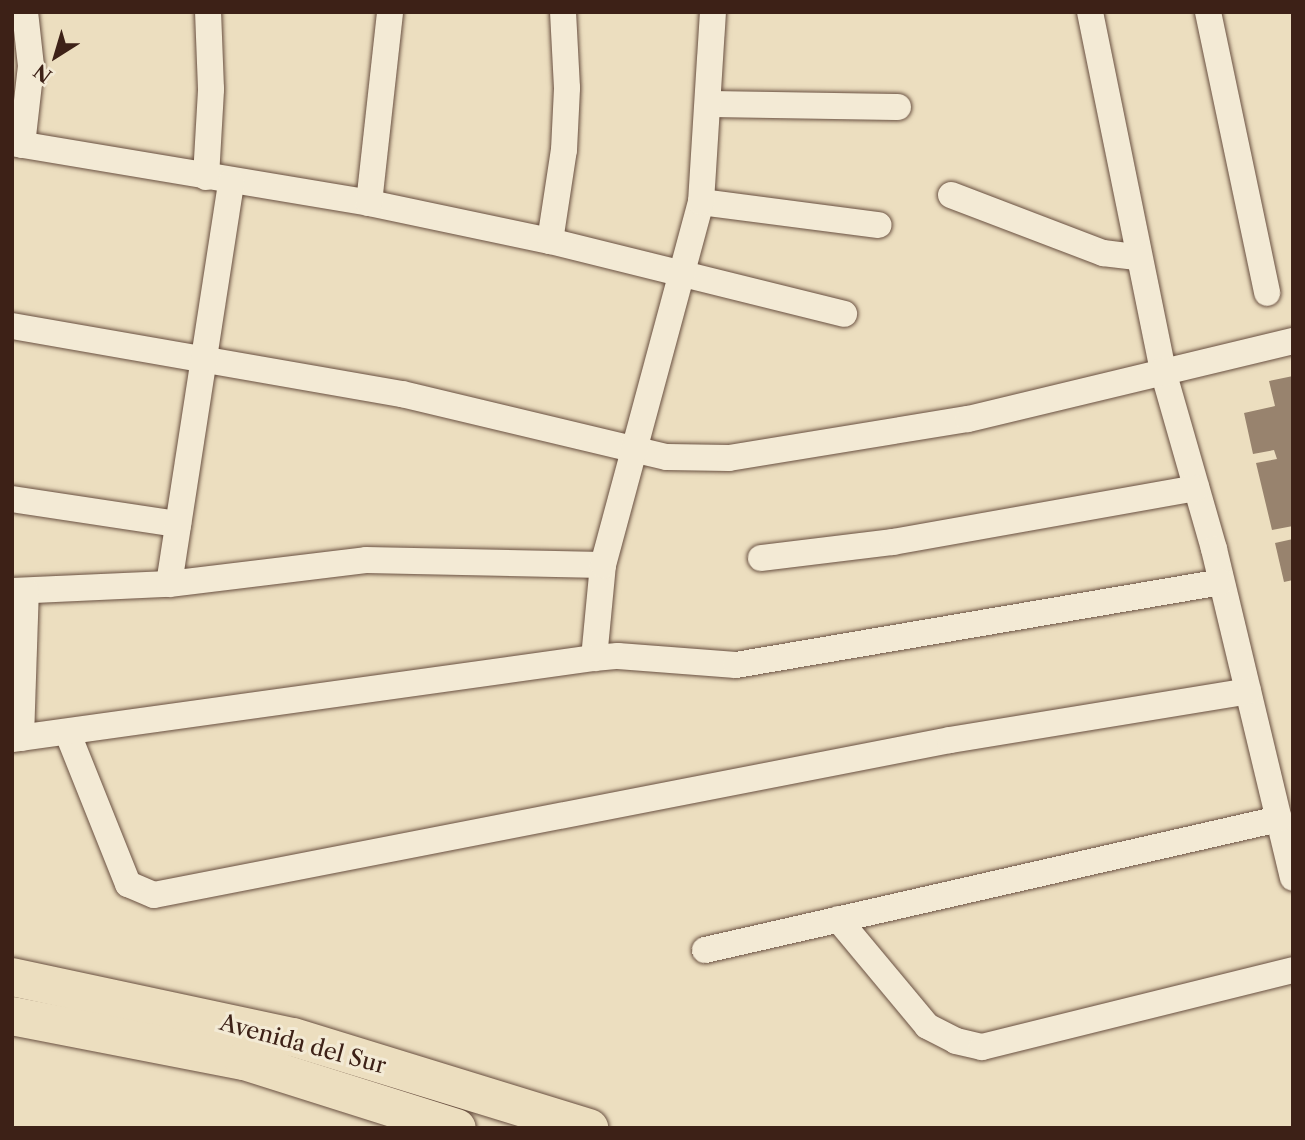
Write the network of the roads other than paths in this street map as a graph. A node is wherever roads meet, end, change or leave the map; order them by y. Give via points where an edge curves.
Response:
1 (25, 12) edge
2 (208, 12) edge
3 (390, 12) edge
4 (563, 12) edge
5 (713, 12) edge
6 (1090, 12) edge
7 (1208, 12) edge
8 (709, 104) junction
9 (898, 107) dead end
10 (17, 144) edge
11 (219, 180) junction
12 (951, 195) dead end
13 (369, 202) junction
14 (701, 202) junction
15 (879, 225) dead end
16 (550, 241) junction
17 (1137, 257) junction
18 (685, 277) junction
19 (1267, 293) dead end
20 (844, 314) dead end
21 (12, 326) edge
22 (1293, 341) edge
23 (201, 361) junction
24 (1163, 371) junction
25 (632, 450) junction
26 (1196, 488) junction
27 (12, 499) edge
28 (178, 524) junction
29 (761, 558) dead end
30 (603, 565) junction
31 (1222, 582) junction
32 (169, 583) junction
33 (19, 591) edge
34 (594, 658) junction
35 (1248, 691) junction
36 (68, 734) junction
37 (17, 739) edge
38 (1279, 819) junction
39 (1293, 878) edge
40 (838, 919) junction
41 (705, 950) dead end
42 (1293, 970) edge
43 (12, 971) edge
44 (12, 977) edge
45 (50, 982) junction
46 (12, 1016) edge
47 (457, 1128) edge
48 (589, 1128) edge

1 - 10 street via 31,66
2 - 11 street
3 - 13 street
4 - 16 street via 565,125
5 - 8 street
6 - 17 street
7 - 19 street
8 - 9 street
8 - 14 street
10 - 11 street
11 - 13 street
11 - 23 street
12 - 17 street via 1103,253
13 - 16 street
14 - 15 street
14 - 18 street
16 - 18 street
17 - 24 street
18 - 20 street
18 - 25 street
21 - 23 street
22 - 24 street
23 - 25 street via 402,394
23 - 28 street
24 - 25 street via 968,419 729,458 667,457
24 - 26 street
25 - 30 street
26 - 29 street via 893,542
26 - 31 street
27 - 28 street
28 - 32 street
30 - 32 street via 366,560
30 - 34 street
31 - 34 street via 736,665
31 - 35 street
32 - 33 street
33 - 37 street
34 - 36 street
35 - 36 street via 950,740 154,895 128,884
35 - 38 street
36 - 37 street
38 - 39 street
38 - 40 street
40 - 41 street
40 - 42 street via 927,1026 956,1041 982,1047
43 - 45 highway
44 - 45 highway, Avenida del Sur
45 - 48 highway, Avenida del Sur via 293,1037
46 - 47 highway, Avenida del Sur via 244,1061

